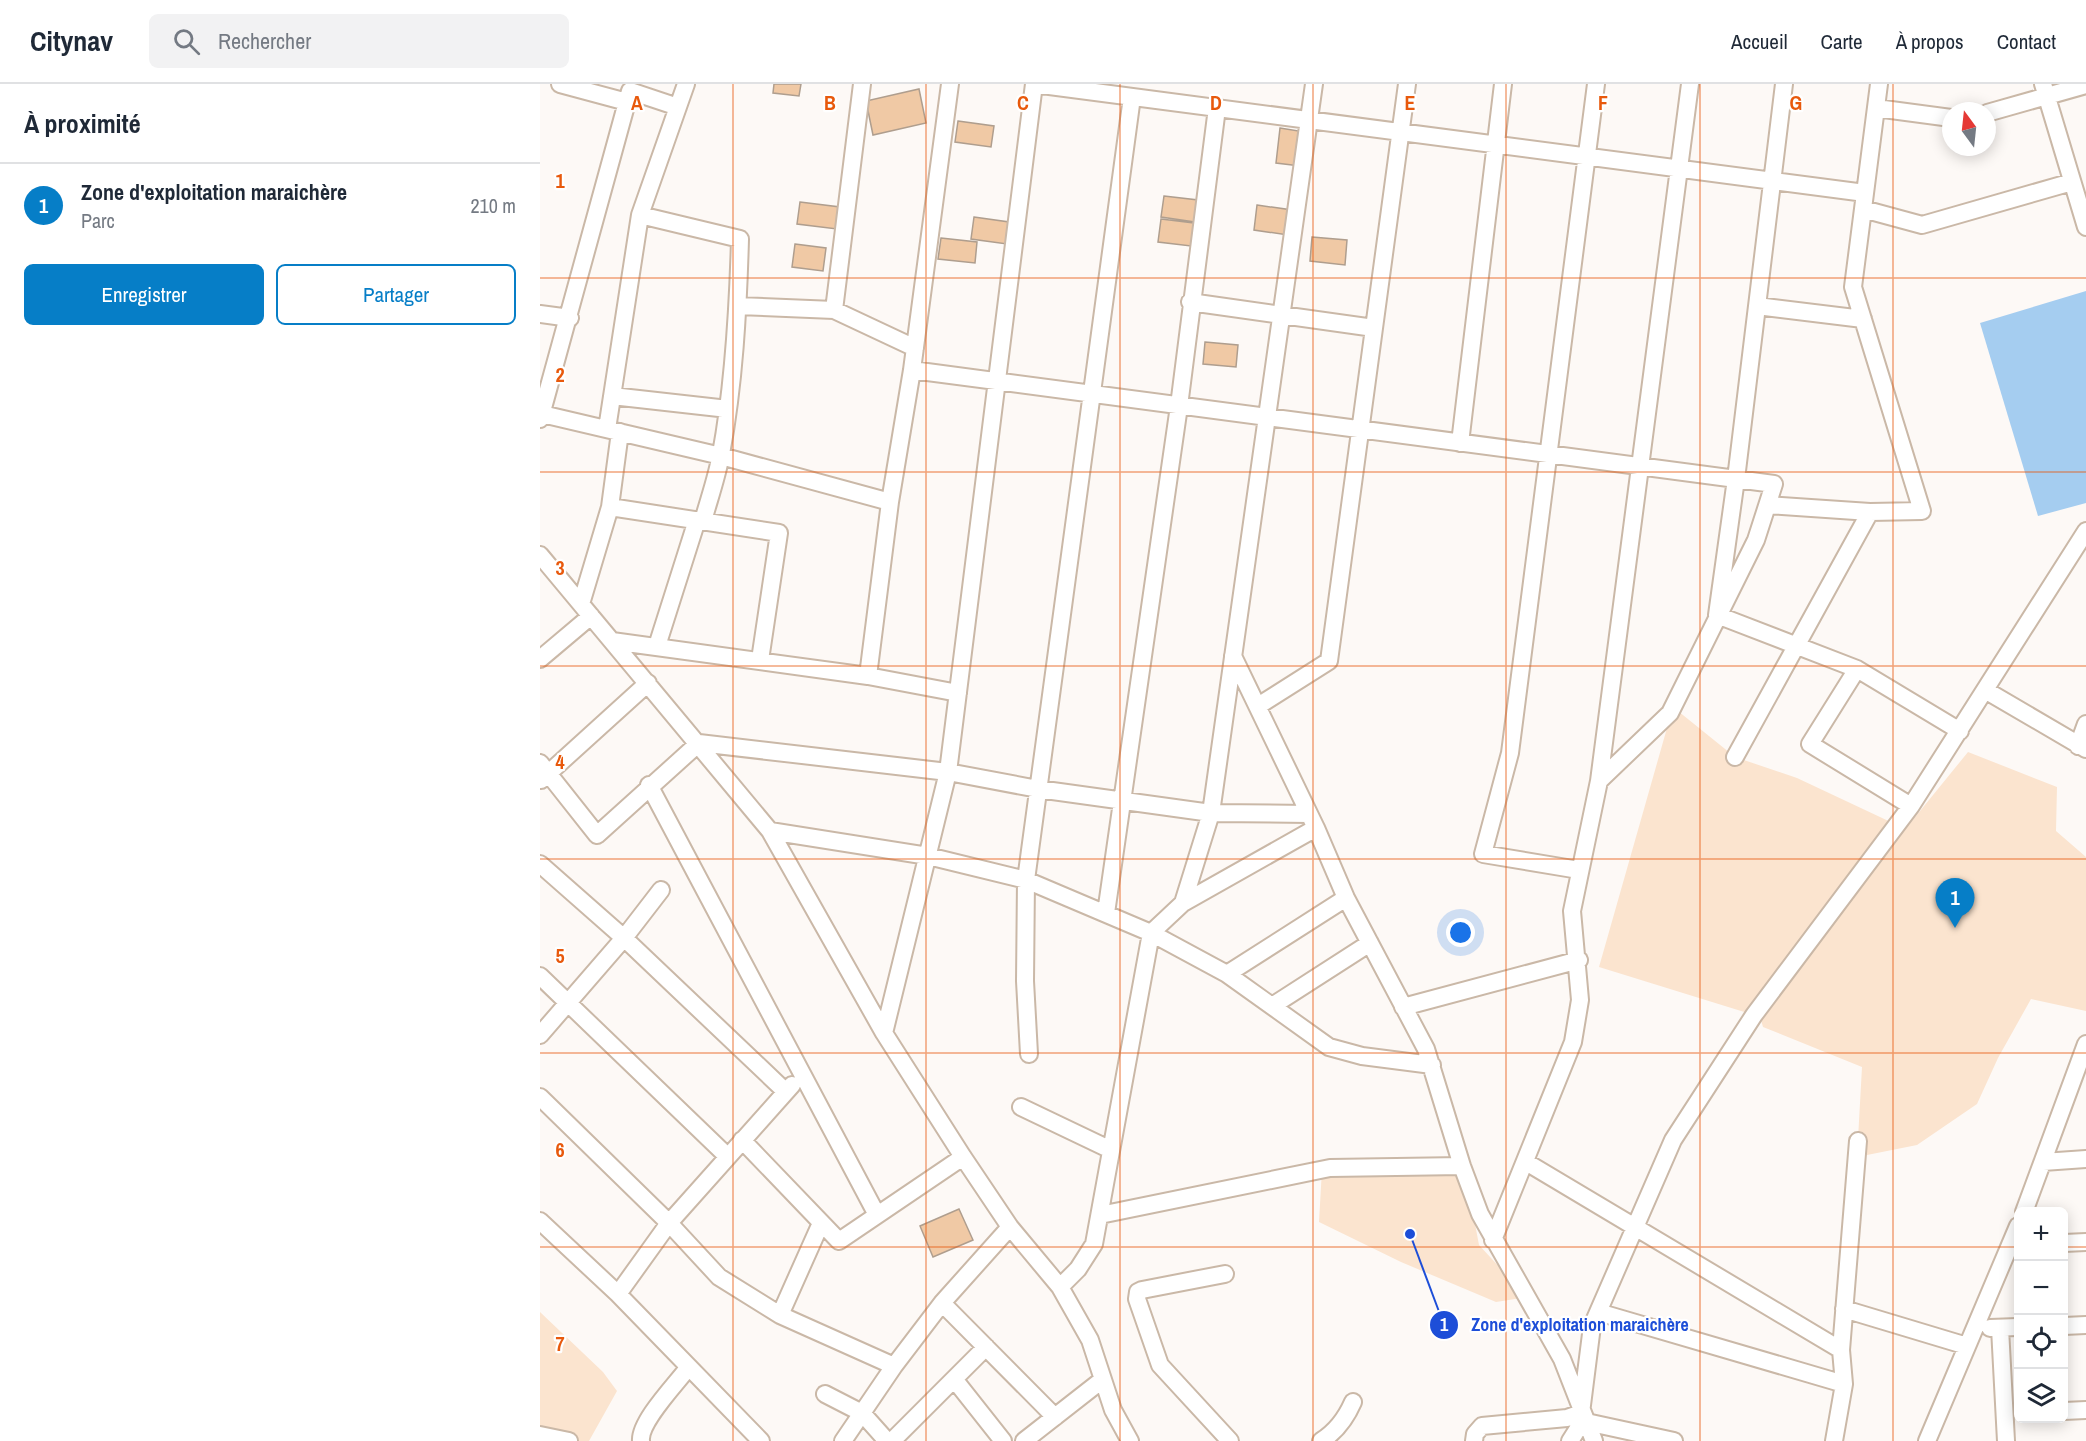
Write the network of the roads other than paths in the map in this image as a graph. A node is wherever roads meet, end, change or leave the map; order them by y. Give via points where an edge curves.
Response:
1 (686, 84) edge
2 (862, 84) edge
3 (950, 84) edge
4 (1034, 84) edge
5 (1314, 84) edge
6 (1407, 84) edge
7 (1503, 84) edge
8 (1596, 84) edge
9 (1690, 84) edge
10 (1784, 84) edge
11 (1880, 84) edge
12 (568, 85) edge
13 (2086, 85) edge
14 (2045, 90) edge
15 (1132, 97) junction
16 (627, 102) junction
17 (678, 107) junction
18 (1217, 108) junction
19 (1876, 108) junction
20 (1996, 109) edge
21 (1942, 117) edge
22 (1309, 120) junction
23 (1400, 132) junction
24 (1495, 144) junction
25 (1587, 156) junction
26 (1679, 168) junction
27 (1772, 180) junction
28 (2073, 182) junction
29 (1864, 201) junction
30 (640, 214) junction
31 (2086, 227) edge
32 (1190, 302) junction
33 (738, 306) junction
34 (1757, 306) junction
35 (834, 310) junction
36 (540, 314) edge
37 (1282, 314) junction
38 (570, 318) junction
39 (1863, 319) junction
40 (1374, 328) junction
41 (915, 348) junction
42 (912, 370) junction
43 (997, 382) junction
44 (1092, 394) junction
45 (612, 396) junction
46 (1179, 406) junction
47 (728, 409) junction
48 (541, 417) edge
49 (1267, 417) junction
50 (1360, 430) junction
51 (614, 431) junction
52 (1460, 443) junction
53 (1548, 454) junction
54 (721, 456) junction
55 (1640, 467) junction
56 (1736, 479) junction
57 (890, 502) junction
58 (1767, 505) junction
59 (610, 507) junction
60 (1870, 512) junction
61 (700, 520) junction
62 (2086, 531) edge
63 (540, 555) edge
64 (586, 610) junction
65 (1717, 615) junction
66 (612, 640) junction
67 (657, 646) junction
68 (1795, 647) junction
69 (1233, 656) junction
70 (540, 658) edge
71 (760, 660) junction
72 (1857, 669) junction
73 (868, 676) junction
74 (648, 683) junction
75 (1985, 690) junction
76 (958, 693) junction
77 (1258, 706) junction
78 (2086, 724) edge
79 (1960, 731) junction
80 (699, 743) junction
81 (2082, 748) edge
82 (1735, 757) dead end
83 (948, 772) junction
84 (543, 773) edge
85 (1599, 781) junction
86 (649, 785) junction
87 (1038, 789) junction
88 (1124, 801) junction
89 (1911, 806) junction
90 (1211, 813) junction
91 (1313, 821) junction
92 (770, 831) junction
93 (928, 856) junction
94 (540, 864) edge
95 (1579, 870) junction
96 (1026, 880) junction
97 (661, 890) dead end
98 (1346, 898) junction
99 (1183, 903) junction
100 (1106, 913) junction
101 (1151, 933) junction
102 (624, 938) junction
103 (1370, 943) junction
104 (1579, 960) junction
105 (1227, 974) junction
106 (540, 976) edge
107 (568, 1003) junction
108 (1272, 1006) junction
109 (1403, 1007) junction
110 (885, 1033) junction
111 (540, 1035) edge
112 (2086, 1044) edge
113 (1029, 1054) dead end
114 (1432, 1065) junction
115 (2081, 1074) edge
116 (802, 1075) junction
117 (785, 1091) junction
118 (540, 1097) edge
119 (1021, 1107) dead end
120 (742, 1140) junction
121 (1858, 1141) dead end
122 (1111, 1150) junction
123 (728, 1156) junction
124 (963, 1157) junction
125 (2086, 1159) edge
126 (1526, 1162) junction
127 (2043, 1162) junction
128 (1462, 1166) junction
129 (2026, 1207) edge
130 (877, 1215) junction
131 (1100, 1215) junction
132 (540, 1221) edge
133 (669, 1223) junction
134 (821, 1223) junction
135 (1010, 1227) junction
136 (1635, 1227) junction
137 (1493, 1240) junction
138 (2086, 1242) edge
139 (2068, 1244) edge
140 (2014, 1249) edge
141 (1226, 1274) dead end
142 (1060, 1287) junction
143 (618, 1294) junction
144 (942, 1303) junction
145 (1844, 1309) junction
146 (1598, 1312) junction
147 (780, 1315) junction
148 (2086, 1325) edge
149 (2068, 1326) edge
150 (2014, 1327) edge
151 (1977, 1328) junction
152 (2000, 1328) junction
153 (1967, 1346) junction
154 (986, 1347) junction
155 (1841, 1350) junction
156 (894, 1366) junction
157 (688, 1368) junction
158 (954, 1379) junction
159 (1102, 1380) junction
160 (1844, 1384) junction
161 (825, 1394) dead end
162 (1353, 1402) dead end
163 (1581, 1402) junction
164 (2086, 1410) edge
165 (2068, 1411) edge
166 (862, 1413) junction
167 (2011, 1414) edge
168 (1055, 1417) junction
169 (1587, 1424) junction
170 (641, 1441) edge
171 (761, 1441) edge
172 (843, 1441) edge
173 (887, 1441) edge
174 (892, 1441) edge
175 (1003, 1441) edge
176 (1024, 1441) edge
177 (1130, 1441) edge
178 (1230, 1441) edge
179 (1321, 1441) edge
180 (1474, 1441) edge
181 (1570, 1441) edge
182 (1594, 1441) edge
183 (1674, 1441) edge
184 (1834, 1441) edge
185 (1927, 1441) edge
186 (2006, 1441) edge

1 - 17 street
2 - 35 street
3 - 41 street
4 - 15 street
4 - 43 street
5 - 22 street
6 - 23 street
7 - 24 street
8 - 25 street
9 - 26 street
10 - 27 street
11 - 19 street
12 - 16 street
13 - 14 street
14 - 20 street
14 - 28 street
15 - 18 street
15 - 44 street
16 - 17 street via 630,91
16 - 38 street
17 - 30 street
18 - 22 street
18 - 32 street
19 - 21 street
19 - 29 street
22 - 23 street
22 - 37 street
23 - 24 street
23 - 40 street
24 - 25 street
24 - 52 street
25 - 26 street
25 - 53 street
26 - 27 street
26 - 55 street
27 - 29 street
27 - 34 street
28 - 29 street via 1922,225
28 - 31 street
29 - 39 street via 1853,287
30 - 33 street via 740,239
30 - 45 street
32 - 37 street
32 - 46 street
33 - 35 street
33 - 47 street
34 - 39 street
34 - 56 street
35 - 41 street
36 - 38 street
37 - 40 street
37 - 49 street
38 - 48 street
39 - 60 street via 1922,511
40 - 50 street
41 - 42 street
42 - 43 street
42 - 57 street
43 - 44 street
43 - 76 street
44 - 46 street
44 - 87 street
45 - 47 street
45 - 51 street
46 - 49 street
46 - 88 street
47 - 54 street
48 - 51 street
49 - 50 street
49 - 69 street
50 - 52 street
50 - 77 street via 1329,661
51 - 54 street
51 - 59 street
52 - 53 street
53 - 55 street
53 - 95 street via 1510,753 1483,854
54 - 57 street
54 - 61 street
55 - 56 street
55 - 85 street
56 - 58 street via 1774,484
56 - 65 street
57 - 73 street
58 - 60 street
58 - 65 street via 1756,540
59 - 61 street
59 - 64 street
60 - 68 street
61 - 67 street
61 - 71 street via 778,533
62 - 75 street
63 - 64 street
64 - 66 street
64 - 70 street
65 - 68 street
65 - 85 street via 1671,713
66 - 67 street
66 - 74 street
67 - 71 street
68 - 72 street
68 - 82 street
69 - 77 street
69 - 90 street
71 - 73 street
72 - 79 street
72 - 89 street via 1810,744
73 - 76 street
74 - 80 street
74 - 84 street
75 - 79 street
75 - 81 street
76 - 83 street
77 - 91 street
78 - 81 street
79 - 89 street
80 - 83 street
80 - 86 street
80 - 92 street
83 - 87 street
83 - 93 street
84 - 86 street via 597,835
85 - 95 street
86 - 116 street
87 - 88 street
87 - 96 street
88 - 90 street
88 - 100 street
89 - 136 street via 1754,1015 1673,1140
90 - 91 street
90 - 99 street
91 - 98 street
91 - 99 street
92 - 93 street
92 - 110 street
93 - 96 street
93 - 110 street
94 - 102 street
95 - 104 street via 1572,933
96 - 100 street
96 - 113 street
97 - 102 street
98 - 103 street
98 - 105 street
99 - 101 street
100 - 101 street
101 - 105 street
101 - 122 street
102 - 107 street
102 - 117 street
103 - 108 street
103 - 109 street
104 - 109 street
104 - 126 street via 1580,999 1573,1042
105 - 108 street
106 - 107 street
107 - 111 street
107 - 123 street
108 - 114 street via 1329,1047 1362,1056
109 - 114 street
110 - 124 street
112 - 115 street
114 - 128 street
115 - 127 street
116 - 117 street
116 - 130 street
117 - 120 street
118 - 133 street
119 - 122 street
120 - 123 street
120 - 134 street
121 - 145 street
122 - 131 street
123 - 133 street
124 - 130 street
124 - 135 street
125 - 127 street
126 - 136 street
126 - 137 street
127 - 129 street
128 - 131 street via 1330,1168
128 - 137 street
130 - 134 street via 839,1241
131 - 142 street via 1094,1244
132 - 143 street
133 - 143 street
133 - 147 street via 719,1277
134 - 147 street
135 - 142 street
135 - 144 street
136 - 146 street
136 - 155 street
137 - 163 street via 1562,1359
138 - 139 street
140 - 151 street
141 - 178 street via 1142,1290 1137,1299 1160,1365
142 - 159 street via 1090,1340
143 - 157 street
144 - 154 street
144 - 156 street
145 - 153 street
145 - 155 street
146 - 160 street
146 - 163 street via 1592,1326
147 - 156 street
148 - 149 street
150 - 152 street
151 - 152 street
151 - 153 street
152 - 167 street
153 - 185 street
154 - 158 street
154 - 168 street
155 - 160 street
156 - 166 street
157 - 170 street via 656,1408 641,1433
157 - 171 street
158 - 174 street
158 - 175 street
159 - 168 street
159 - 177 street
160 - 184 street
161 - 166 street
162 - 179 street via 1347,1417
163 - 169 street
163 - 180 street via 1581,1413 1567,1418 1482,1426
164 - 165 street
166 - 172 street
166 - 173 street
167 - 186 street
168 - 176 street
169 - 181 street
169 - 182 street
169 - 183 street

